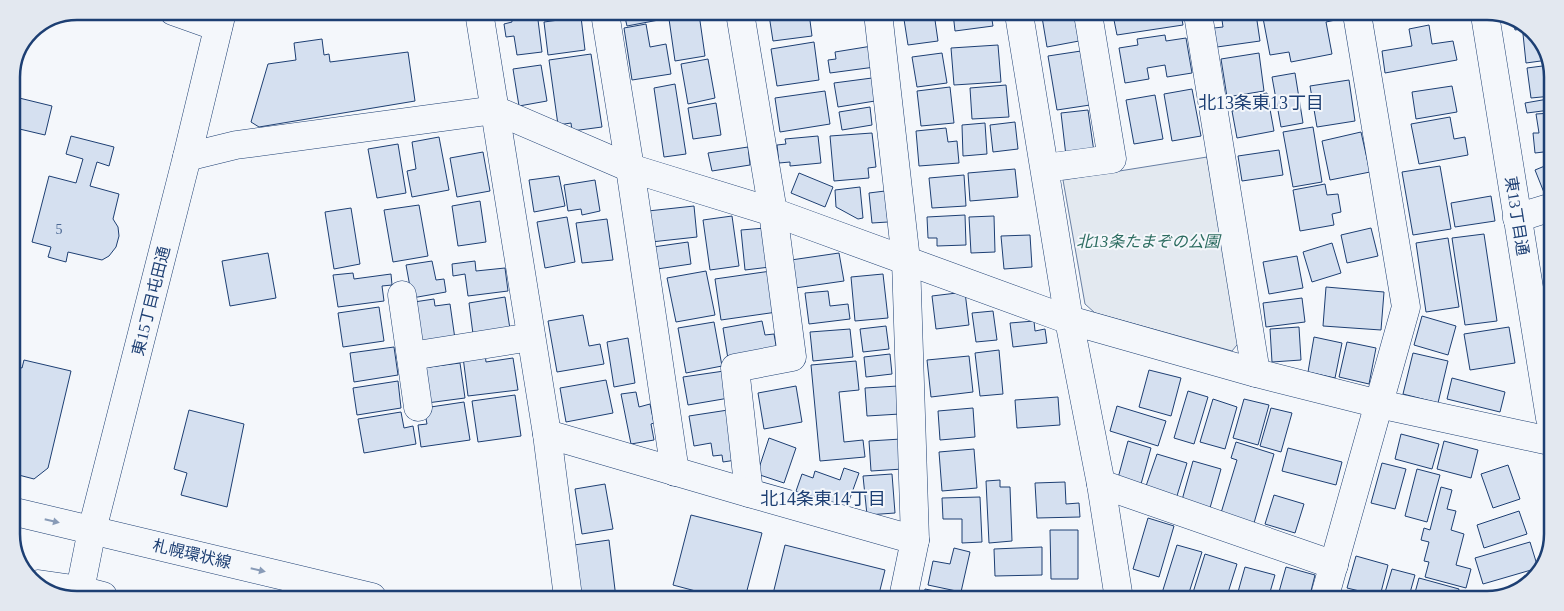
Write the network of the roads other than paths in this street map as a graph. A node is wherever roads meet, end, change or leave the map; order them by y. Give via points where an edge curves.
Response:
1 (220, 20) edge
2 (480, 20) edge
3 (606, 20) edge
4 (741, 20) edge
5 (879, 20) edge
6 (1020, 20) edge
7 (1089, 20) edge
8 (1199, 20) edge
9 (1358, 20) edge
10 (1486, 20) edge
11 (495, 110) junction
12 (187, 157) junction
13 (630, 168) junction
14 (1045, 168) junction
15 (1544, 210) edge
16 (773, 212) junction
17 (1517, 218) junction
18 (906, 260) junction
19 (402, 295) dead end
20 (1069, 320) junction
21 (532, 337) junction
22 (411, 356) junction
23 (1256, 373) junction
24 (1544, 382) edge
25 (1379, 404) junction
26 (418, 407) dead end
27 (547, 434) junction
28 (1544, 440) edge
29 (675, 472) junction
30 (1101, 484) junction
31 (749, 493) junction
32 (20, 513) edge
33 (92, 530) junction
34 (915, 540) junction
35 (1334, 566) junction
36 (84, 591) edge
37 (347, 591) edge
38 (567, 591) edge
39 (904, 591) edge
40 (1118, 591) edge
41 (1326, 591) edge

1 - 12 street, 東15丁目屯田通
2 - 11 street
3 - 13 street
4 - 16 street
5 - 18 street
6 - 14 street
7 - 14 street via 1112,160
8 - 23 street
9 - 25 street via 1406,307
10 - 17 street, 東13丁目通
11 - 12 street via 236,145
11 - 13 street
11 - 21 street
12 - 33 street, 東15丁目屯田通
13 - 16 street
13 - 29 street
14 - 20 street
15 - 17 street
16 - 18 street
16 - 31 street via 792,357 735,368
17 - 24 street, 東13丁目通
18 - 20 street
18 - 34 street
19 - 22 street
20 - 23 street
20 - 30 street
21 - 22 street
21 - 27 street
22 - 26 street
23 - 25 street
25 - 28 street
25 - 35 street
27 - 29 street
27 - 38 street
29 - 31 street
30 - 35 street
30 - 40 street
31 - 34 street
32 -> 33 street, 札幌環状線
33 - 36 street, 東15丁目屯田通
33 -> 37 street, 札幌環状線
34 - 39 street
35 - 41 street

